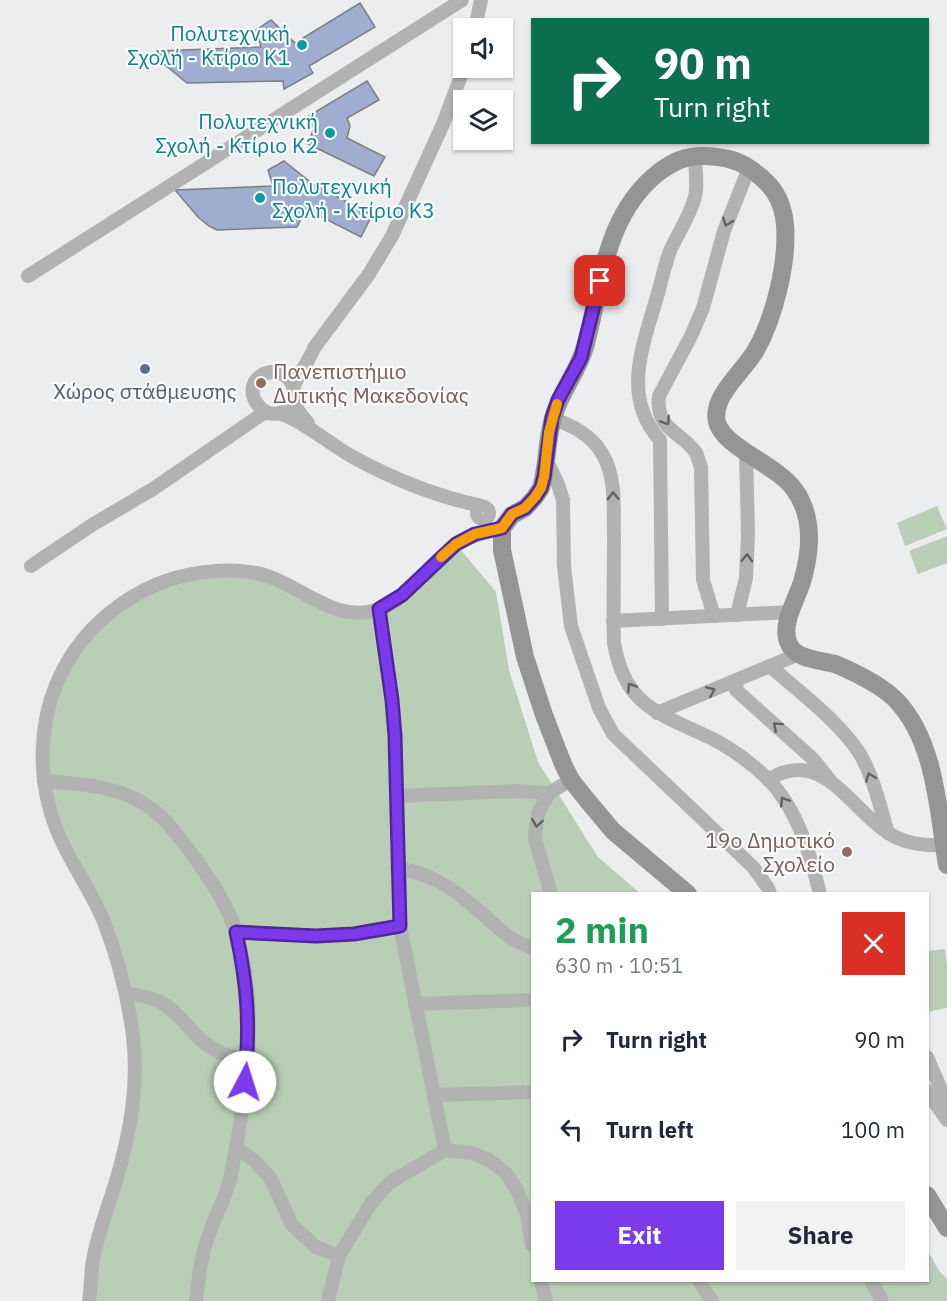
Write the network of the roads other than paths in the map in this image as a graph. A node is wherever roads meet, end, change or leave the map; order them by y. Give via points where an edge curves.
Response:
1 (462, 0) edge
2 (481, 0) edge
3 (477, 18) edge
4 (460, 78) edge
5 (695, 155) junction
6 (749, 168) junction
7 (28, 276) dead end
8 (314, 348) junction
9 (279, 373) junction
10 (294, 393) junction
11 (253, 396) junction
12 (272, 413) junction
13 (552, 418) junction
14 (315, 431) junction
15 (221, 442) junction
16 (746, 451) junction
17 (547, 461) junction
18 (502, 528) junction
19 (31, 566) dead end
20 (379, 609) junction
21 (792, 612) junction
22 (737, 615) junction
23 (714, 616) junction
24 (662, 619) junction
25 (613, 621) junction
26 (799, 654) junction
27 (770, 666) junction
28 (737, 680) junction
29 (657, 713) junction
30 (571, 780) junction
31 (768, 780) junction
32 (44, 781) junction
33 (832, 783) junction
34 (549, 793) junction
35 (397, 796) junction
36 (888, 833) junction
37 (944, 845) junction
38 (947, 865) edge
39 (397, 868) junction
40 (550, 892) edge
41 (686, 892) edge
42 (769, 892) edge
43 (820, 892) edge
44 (400, 926) junction
45 (236, 932) junction
46 (531, 948) edge
47 (126, 994) junction
48 (531, 1000) edge
49 (415, 1004) junction
50 (247, 1061) junction
51 (929, 1062) edge
52 (531, 1092) edge
53 (929, 1094) edge
54 (434, 1095) junction
55 (947, 1103) edge
56 (947, 1120) edge
57 (236, 1148) junction
58 (445, 1150) junction
59 (929, 1198) edge
60 (947, 1228) edge
61 (531, 1239) edge
62 (339, 1256) junction
63 (541, 1282) edge
64 (700, 1282) edge
65 (872, 1282) edge
66 (89, 1301) edge
67 (196, 1301) edge
68 (328, 1301) edge
69 (546, 1301) edge
70 (712, 1301) edge
71 (882, 1301) edge

1 - 7 street
2 - 3 street
4 - 8 street via 392,236
5 - 6 street via 722,157
5 - 13 street via 678,160 647,182 625,211 606,254 581,358
5 - 24 street via 696,195 669,253 637,381 644,419 660,440
6 - 16 street via 778,195 786,228 780,279 764,332 755,351 719,399 716,411 721,432
6 -> 23 street via 724,231 703,308 658,405 665,424 695,452 701,466 703,580
8 - 9 street
8 - 10 street via 298,374
9 - 10 street via 286,376
9 - 11 street via 260,377
10 - 12 street via 286,410
10 - 14 street via 298,411
11 - 12 street via 255,403
11 - 15 street via 249,409
12 - 14 street
12 - 15 street
13 - 17 street
25 -> 13 street via 610,470 603,454 588,437
14 - 18 street via 354,458 457,501
15 - 19 street
16 - 21 street via 795,489 808,524 807,563
22 -> 16 street via 746,578
17 - 18 street via 535,497 512,514
17 - 42 street via 563,500 564,566 571,626 604,717 630,753 753,867
18 - 20 street via 475,534 456,544 402,595
18 - 30 street via 502,550 525,657
20 - 32 street via 349,612 258,573 227,570 202,572 144,590 84,636 67,663 45,724 41,750
20 - 35 street via 392,700
21 - 22 street
21 - 26 street via 787,636 789,645
22 - 23 street
23 - 24 street
24 - 25 street
29 -> 25 street via 640,701 623,675
26 - 27 street
26 - 37 street via 838,665 878,684 902,708 927,755
27 - 28 street
36 -> 27 street via 869,772 853,744
29 -> 28 street
33 -> 28 street via 813,759 736,690
29 - 31 street via 729,748
30 - 34 street
30 - 41 street via 613,831
31 - 33 street via 788,770 801,769
43 -> 31 street via 795,819
32 - 45 street via 97,786 151,808 205,871
32 - 47 street via 60,837 104,923
33 - 36 street
34 - 35 street
34 -> 40 street via 538,814 536,839
35 - 39 street
36 - 37 street via 913,844
37 - 38 street
39 - 44 street
39 - 46 street via 435,879 473,905 509,938
44 - 45 street via 316,936
44 - 49 street
45 - 50 street via 248,1007
47 - 50 street via 158,1000 173,1010 200,1040 235,1059
47 - 66 street via 133,1036 134,1101 94,1258
48 - 49 street
49 - 54 street
50 - 57 street
51 - 55 street
52 - 54 street
53 - 56 street
54 - 58 street
57 - 62 street via 271,1179 292,1225 316,1246
57 - 67 street via 230,1179 205,1245
58 - 61 street via 472,1153 506,1173 527,1215
58 - 62 street via 388,1183 363,1214
59 - 60 street
62 - 68 street
63 - 69 street
64 - 70 street
65 - 71 street

